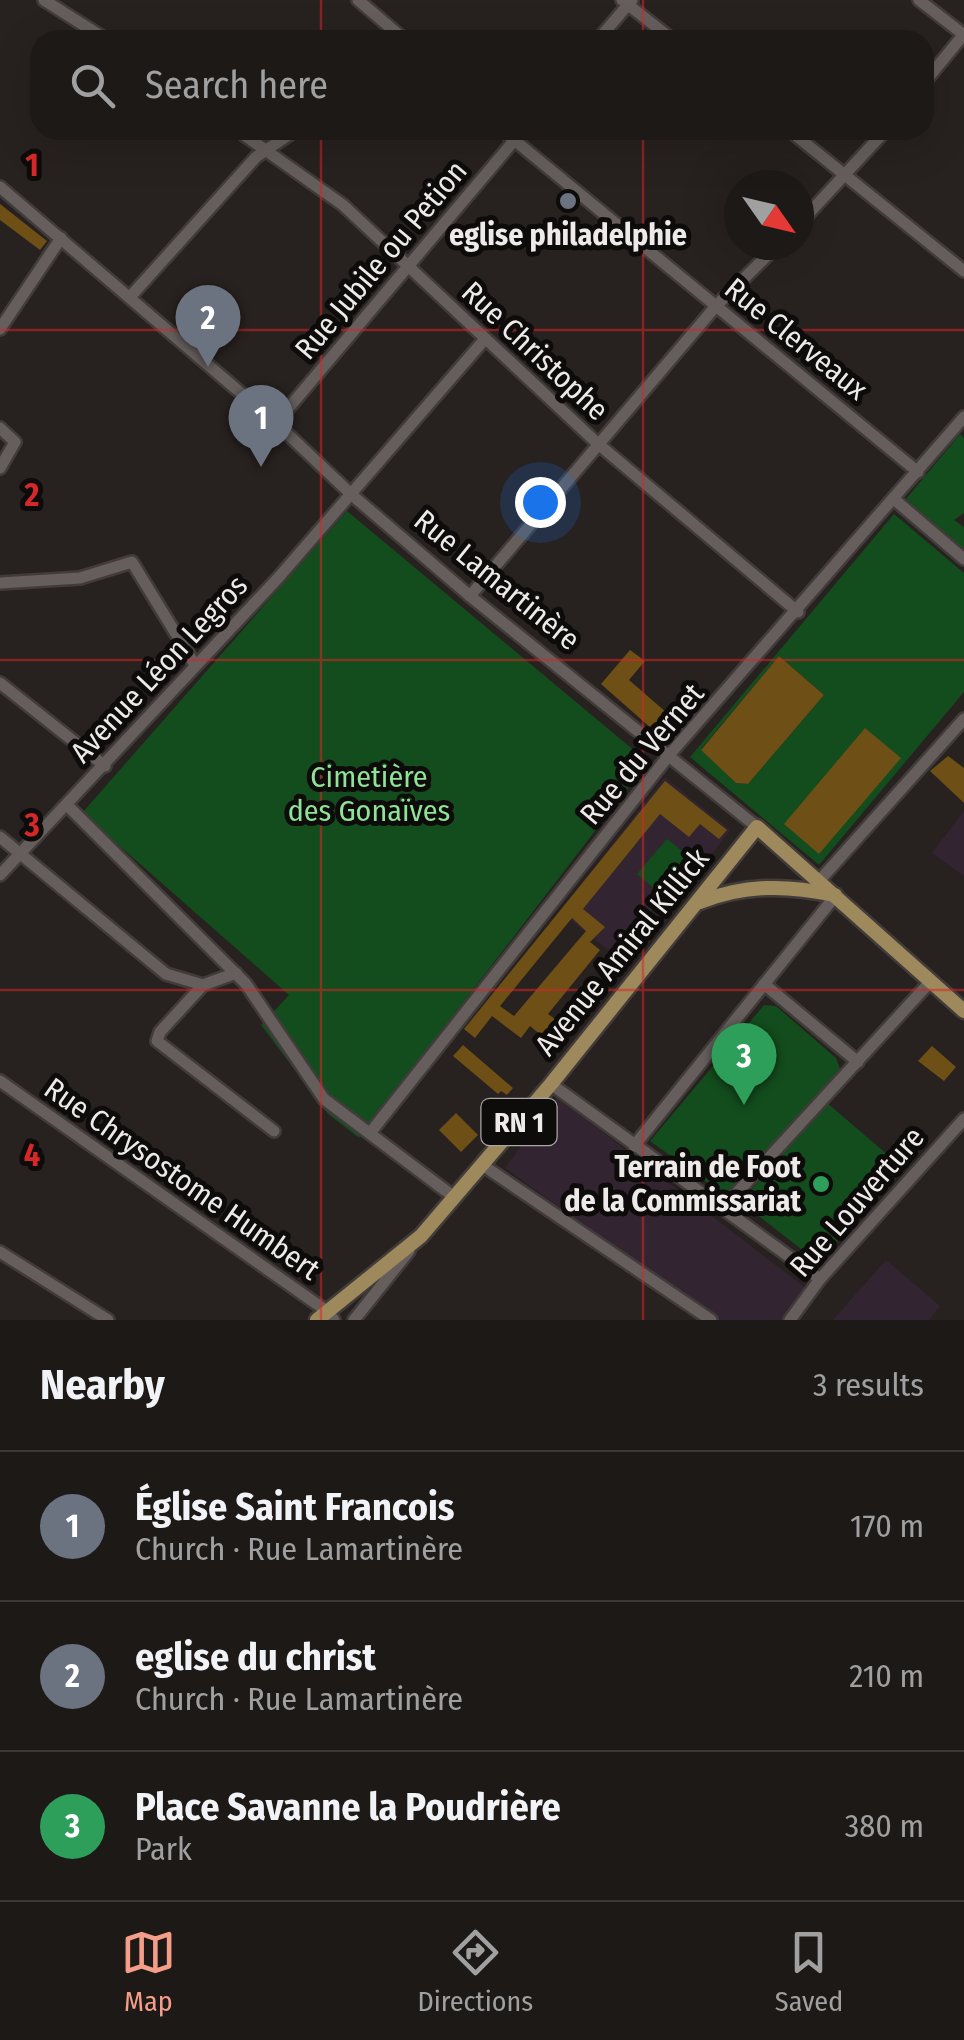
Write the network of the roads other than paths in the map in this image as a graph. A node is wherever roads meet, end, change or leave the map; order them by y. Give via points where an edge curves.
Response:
1 (44, 0) edge
2 (358, 0) edge
3 (920, 0) edge
4 (627, 2) edge
5 (91, 30) edge
6 (392, 30) edge
7 (606, 30) edge
8 (660, 30) edge
9 (964, 35) edge
10 (934, 71) edge
11 (246, 140) edge
12 (282, 140) edge
13 (802, 140) edge
14 (878, 140) edge
15 (514, 141) joint
16 (262, 155) junction
17 (848, 176) junction
18 (0, 187) edge
19 (814, 209) edge
20 (60, 238) junction
21 (763, 260) edge
22 (409, 266) junction
23 (964, 271) edge
24 (130, 298) junction
25 (716, 306) junction
26 (0, 329) edge
27 (485, 340) junction
28 (964, 417) edge
29 (276, 423) junction
30 (0, 428) edge
31 (597, 443) junction
32 (0, 468) edge
33 (918, 472) junction
34 (352, 495) junction
35 (895, 500) junction
36 (964, 558) edge
37 (0, 583) edge
38 (470, 596) junction
39 (798, 612) junction
40 (195, 665) junction
41 (0, 683) edge
42 (964, 719) edge
43 (952, 733) junction
44 (964, 743) edge
45 (670, 754) junction
46 (105, 766) junction
47 (67, 806) junction
48 (757, 826) junction
49 (0, 837) edge
50 (19, 853) junction
51 (0, 875) edge
52 (820, 880) junction
53 (836, 896) junction
54 (699, 902) junction
55 (236, 973) junction
56 (930, 982) junction
57 (764, 984) junction
58 (203, 986) junction
59 (964, 1011) edge
60 (858, 1062) junction
61 (0, 1081) edge
62 (551, 1084) junction
63 (964, 1119) edge
64 (274, 1131) dead end
65 (370, 1133) junction
66 (634, 1146) junction
67 (481, 1164) junction
68 (454, 1197) junction
69 (724, 1208) junction
70 (421, 1236) junction
71 (0, 1252) edge
72 (820, 1279) junction
73 (326, 1317) edge
74 (108, 1320) edge
75 (354, 1320) edge
76 (711, 1320) edge
77 (790, 1320) edge

1 - 5 street
2 - 6 street
3 - 9 street
4 - 7 street
4 - 8 street
9 - 10 street
11 - 16 street, Rue Christophe
12 - 16 street
13 - 17 street
14 - 17 street
15 - 22 street, Rue Jubile ou Petion
15 - 25 street, Rue Clerveaux
16 - 22 street, Rue Christophe via 343,205
16 - 24 street
17 - 19 street
17 - 23 street
18 - 20 street, Rue Lamartinère
20 - 24 street, Rue Lamartinère
20 - 26 street
21 - 25 street
22 - 27 street, Rue Christophe
22 - 29 street, Rue Jubile ou Petion
24 - 29 street, Rue Lamartinère
25 - 31 street
25 - 33 street, Rue Clerveaux
27 - 31 street, Rue Christophe
27 - 34 street, Avenue Léon Legros
28 - 33 street, Rue du Vernet
29 - 34 street, Rue Lamartinère
30 - 32 street via 15,442
31 - 38 street
31 - 39 street, Rue Christophe
33 - 35 street, Rue du Vernet
34 - 38 street, Rue Lamartinère
34 - 40 street, Avenue Léon Legros
35 - 36 street
35 - 39 street, Rue du Vernet
37 - 40 street via 80,578 132,562
38 - 45 street, Rue Lamartinère
39 - 45 street, Rue du Vernet
40 - 46 street, Avenue Léon Legros
41 - 46 street
42 - 43 street
43 - 44 street
43 - 52 street
45 - 48 street, Rue Lamartinère
45 - 65 street, Rue du Vernet
46 - 47 street, Avenue Léon Legros
47 - 50 street, Avenue Léon Legros
47 - 55 street
48 - 52 main road, Rue Lamartinère
48 - 54 main road, Avenue Amiral Killick / RN 1
49 - 50 street
50 - 51 street, Avenue Léon Legros
50 - 58 street via 133,951 180,981
52 - 53 main road, Rue Lamartinère
53 - 54 main road via 782,885
53 - 56 main road, Rue Lamartinère
53 - 57 street
54 - 62 main road, Avenue Amiral Killick / RN 1
55 - 58 street
55 - 65 street via 324,1099
56 - 59 main road, Rue Lamartinère
56 - 60 street
57 - 60 street
57 - 66 street
58 - 64 street via 157,1040
60 - 69 street
61 - 73 street, Rue Chrysostome Humbert
62 - 66 street
62 - 67 main road, Avenue Amiral Killick / RN 1
63 - 72 street, Rue Louverture
65 - 68 street
66 - 69 street
67 - 68 main road, Avenue Amiral Killick / RN 1
67 - 76 street
68 - 70 main road, Avenue Amiral Killick / RN 1
69 - 72 street
70 - 73 main road, Avenue Amiral Killick / RN 1
70 - 75 street
71 - 74 street
72 - 77 street, Rue Louverture

